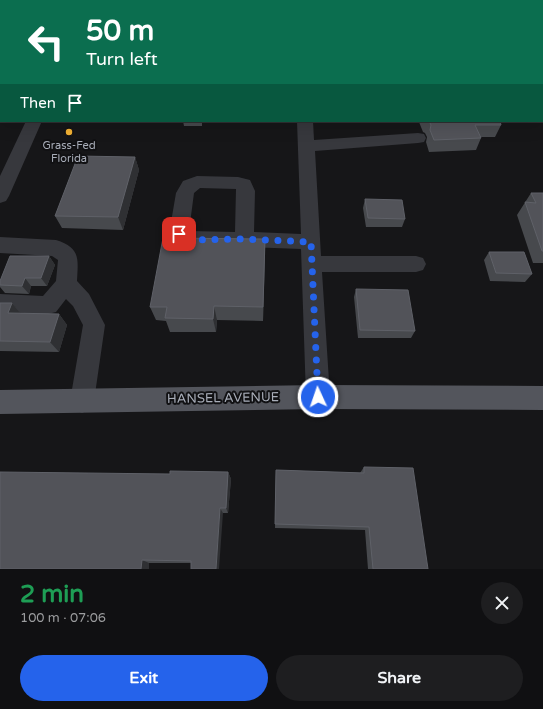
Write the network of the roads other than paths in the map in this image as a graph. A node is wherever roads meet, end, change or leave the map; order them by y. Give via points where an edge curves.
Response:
1 (34, 122) edge
2 (305, 122) edge
3 (418, 138) dead end
4 (306, 146) junction
5 (0, 196) edge
6 (244, 239) edge
7 (311, 242) junction
8 (0, 245) edge
9 (312, 264) junction
10 (416, 264) dead end
11 (66, 284) junction
12 (0, 304) edge
13 (318, 397) junction
14 (543, 398) edge
15 (82, 401) junction
16 (0, 402) edge

1 - 5 street
2 - 4 street
3 - 4 street
4 - 7 street
6 - 7 street
7 - 9 street
8 - 11 street via 56,248 68,257
9 - 10 street
9 - 13 street
11 - 12 street via 48,305
11 - 15 street via 81,300 94,325
13 - 14 main road, HANSEL AVENUE
13 - 15 main road, HANSEL AVENUE
15 - 16 main road, HANSEL AVENUE

